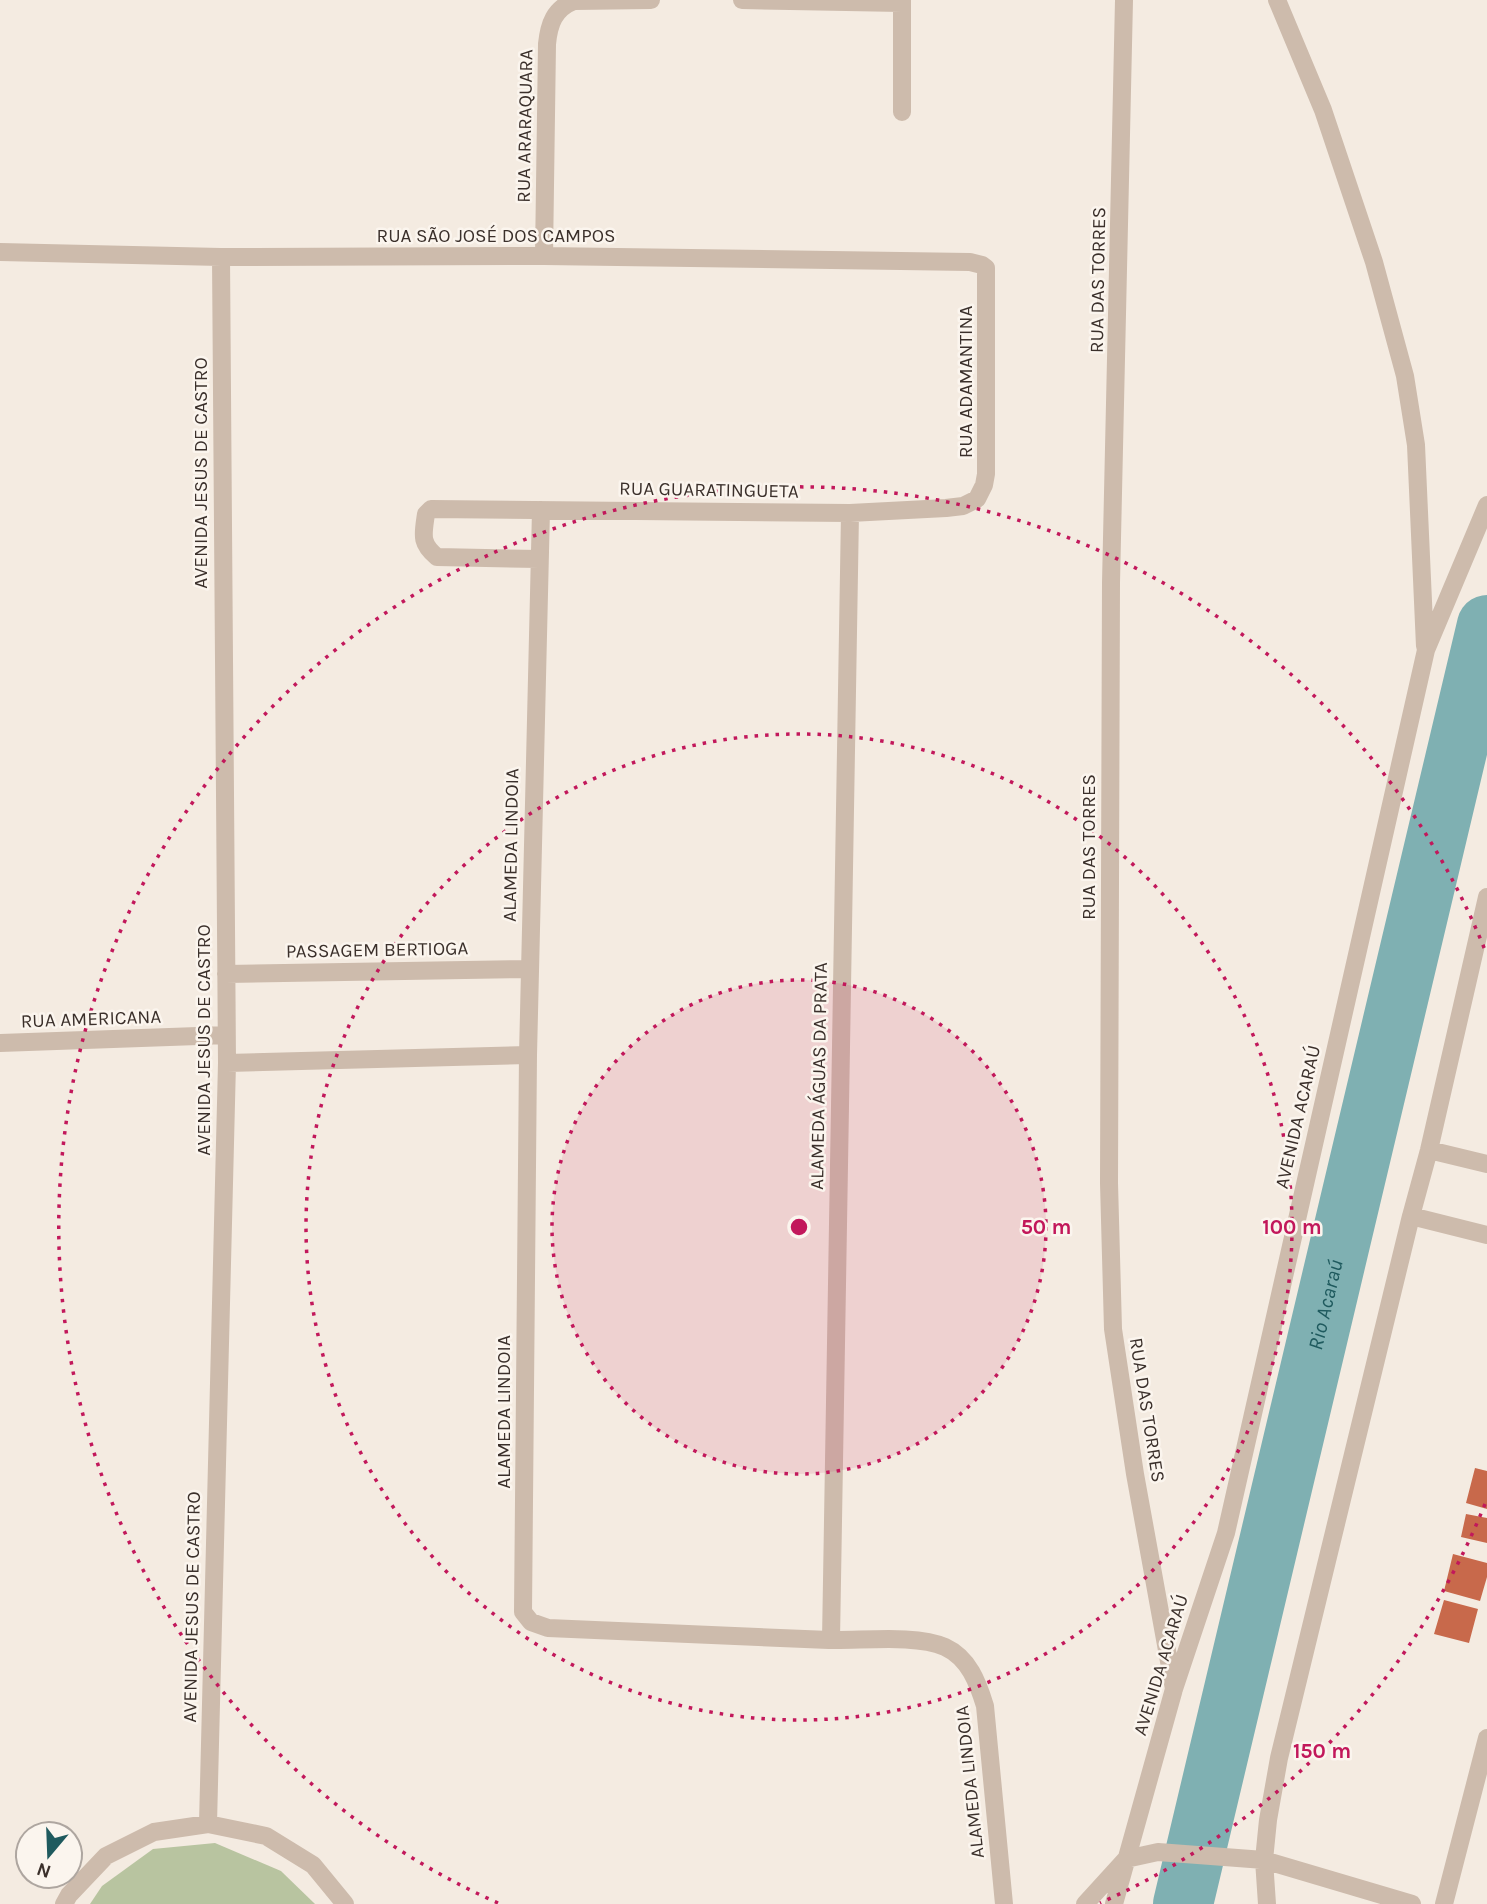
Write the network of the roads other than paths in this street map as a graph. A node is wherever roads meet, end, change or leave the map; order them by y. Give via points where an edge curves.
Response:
1 (651, 0) edge
2 (742, 0) edge
3 (1124, 0) edge
4 (1277, 0) edge
5 (902, 1) edge
6 (902, 112) dead end
7 (0, 253) edge
8 (544, 256) junction
9 (221, 257) junction
10 (987, 272) joint
11 (981, 492) joint
12 (1487, 505) edge
13 (541, 510) junction
14 (850, 513) junction
15 (539, 559) junction
16 (1426, 650) junction
17 (1487, 897) edge
18 (529, 969) junction
19 (226, 974) junction
20 (226, 1035) junction
21 (0, 1043) edge
22 (528, 1055) junction
23 (227, 1063) junction
24 (1429, 1150) junction
25 (1487, 1164) edge
26 (1411, 1216) junction
27 (1487, 1235) edge
28 (831, 1640) junction
29 (1174, 1689) junction
30 (1487, 1738) edge
31 (208, 1824) junction
32 (1126, 1858) junction
33 (1264, 1860) junction
34 (64, 1904) edge
35 (345, 1904) edge
36 (1004, 1904) edge
37 (1085, 1904) edge
38 (1114, 1904) edge
39 (1267, 1904) edge
40 (1412, 1904) edge
41 (1444, 1904) edge

1 - 8 street, RUA ARARAQUARA via 574,1 556,12 551,22
2 - 5 street
3 - 29 street, RUA DAS TORRES via 1111,583 1108,1183 1113,1329
4 - 16 street via 1323,110 1374,262 1405,376 1416,445
5 - 6 street
7 - 9 street, RUA SÃO JOSÉ DOS CAMPOS
8 - 9 street, RUA SÃO JOSÉ DOS CAMPOS
8 - 10 street, RUA SÃO JOSÉ DOS CAMPOS via 970,262
9 - 19 street, AVENIDA JESUS DE CASTRO
10 - 11 street, RUA ADAMANTINA via 986,474
11 - 14 street, RUA GUARATINGUETA via 963,506
12 - 16 street, AVENIDA ACARAÚ
13 - 14 street, RUA GUARATINGUETA
13 - 15 street, ALAMEDA LINDOIA
13 - 15 street, RUA GUARATINGUETA via 431,509 423,534 425,547 438,557
14 - 28 street, ALAMEDA ÁGUAS DA PRATA
15 - 18 street, ALAMEDA LINDOIA
16 - 29 street, AVENIDA ACARAÚ via 1226,1533
17 - 24 street
18 - 19 street, PASSAGEM BERTIOGA
18 - 22 street, ALAMEDA LINDOIA
19 - 20 street, AVENIDA JESUS DE CASTRO
20 - 21 street, RUA AMERICANA
20 - 23 street, AVENIDA JESUS DE CASTRO
22 - 23 street
22 - 28 street, ALAMEDA LINDOIA via 526,1618 548,1628
23 - 31 street, AVENIDA JESUS DE CASTRO
24 - 25 street
24 - 26 street
26 - 27 street
26 - 33 street via 1279,1758
28 - 36 street, ALAMEDA LINDOIA via 936,1644 962,1659 976,1679 985,1706
29 - 32 street, AVENIDA ACARAÚ
30 - 41 street
31 - 34 street via 154,1832 106,1856
31 - 35 street via 266,1836 313,1865
32 - 33 street via 1158,1852
32 - 37 street
32 - 38 street, AVENIDA ACARAÚ
33 - 39 street
33 - 40 street

